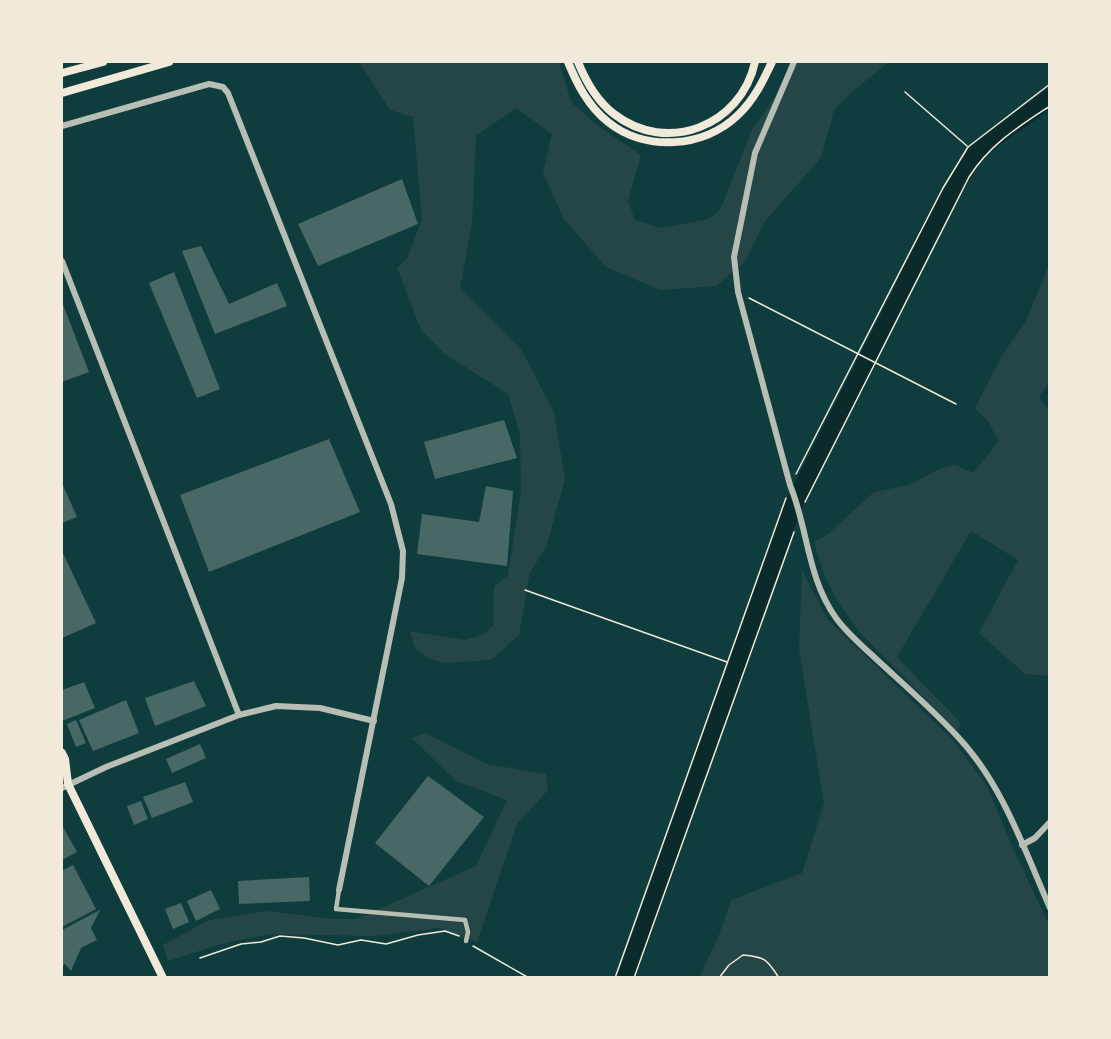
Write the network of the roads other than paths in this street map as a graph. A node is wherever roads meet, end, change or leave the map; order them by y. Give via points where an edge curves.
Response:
1 (84, 62) edge
2 (103, 62) edge
3 (169, 62) edge
4 (568, 62) edge
5 (578, 62) edge
6 (755, 62) edge
7 (772, 62) edge
8 (794, 62) edge
9 (62, 71) edge
10 (62, 93) edge
11 (62, 126) edge
12 (62, 261) edge
13 (239, 715) junction
14 (374, 721) junction
15 (62, 753) edge
16 (64, 783) edge
17 (1050, 822) edge
18 (1022, 845) junction
19 (339, 890) joint
20 (1050, 908) edge
21 (466, 941) road end
22 (163, 978) edge

1 - 9 highway
2 - 9 highway
3 - 10 highway
4 - 7 highway via 585,96 608,122 638,138 670,143 716,131 737,116 756,93
5 - 6 highway via 592,90 615,115 660,133 690,131 717,119 737,100
8 - 18 street via 755,153 734,257 738,292 816,579 836,619 958,736 994,784
11 - 14 street via 209,84 223,87 228,93 397,523 403,551 402,578
12 - 13 street
13 - 14 street via 296,705
13 - 16 street
14 - 19 street
15 - 16 main road
16 - 22 main road
17 - 18 street
18 - 20 street
19 - 21 street via 336,909 465,920

